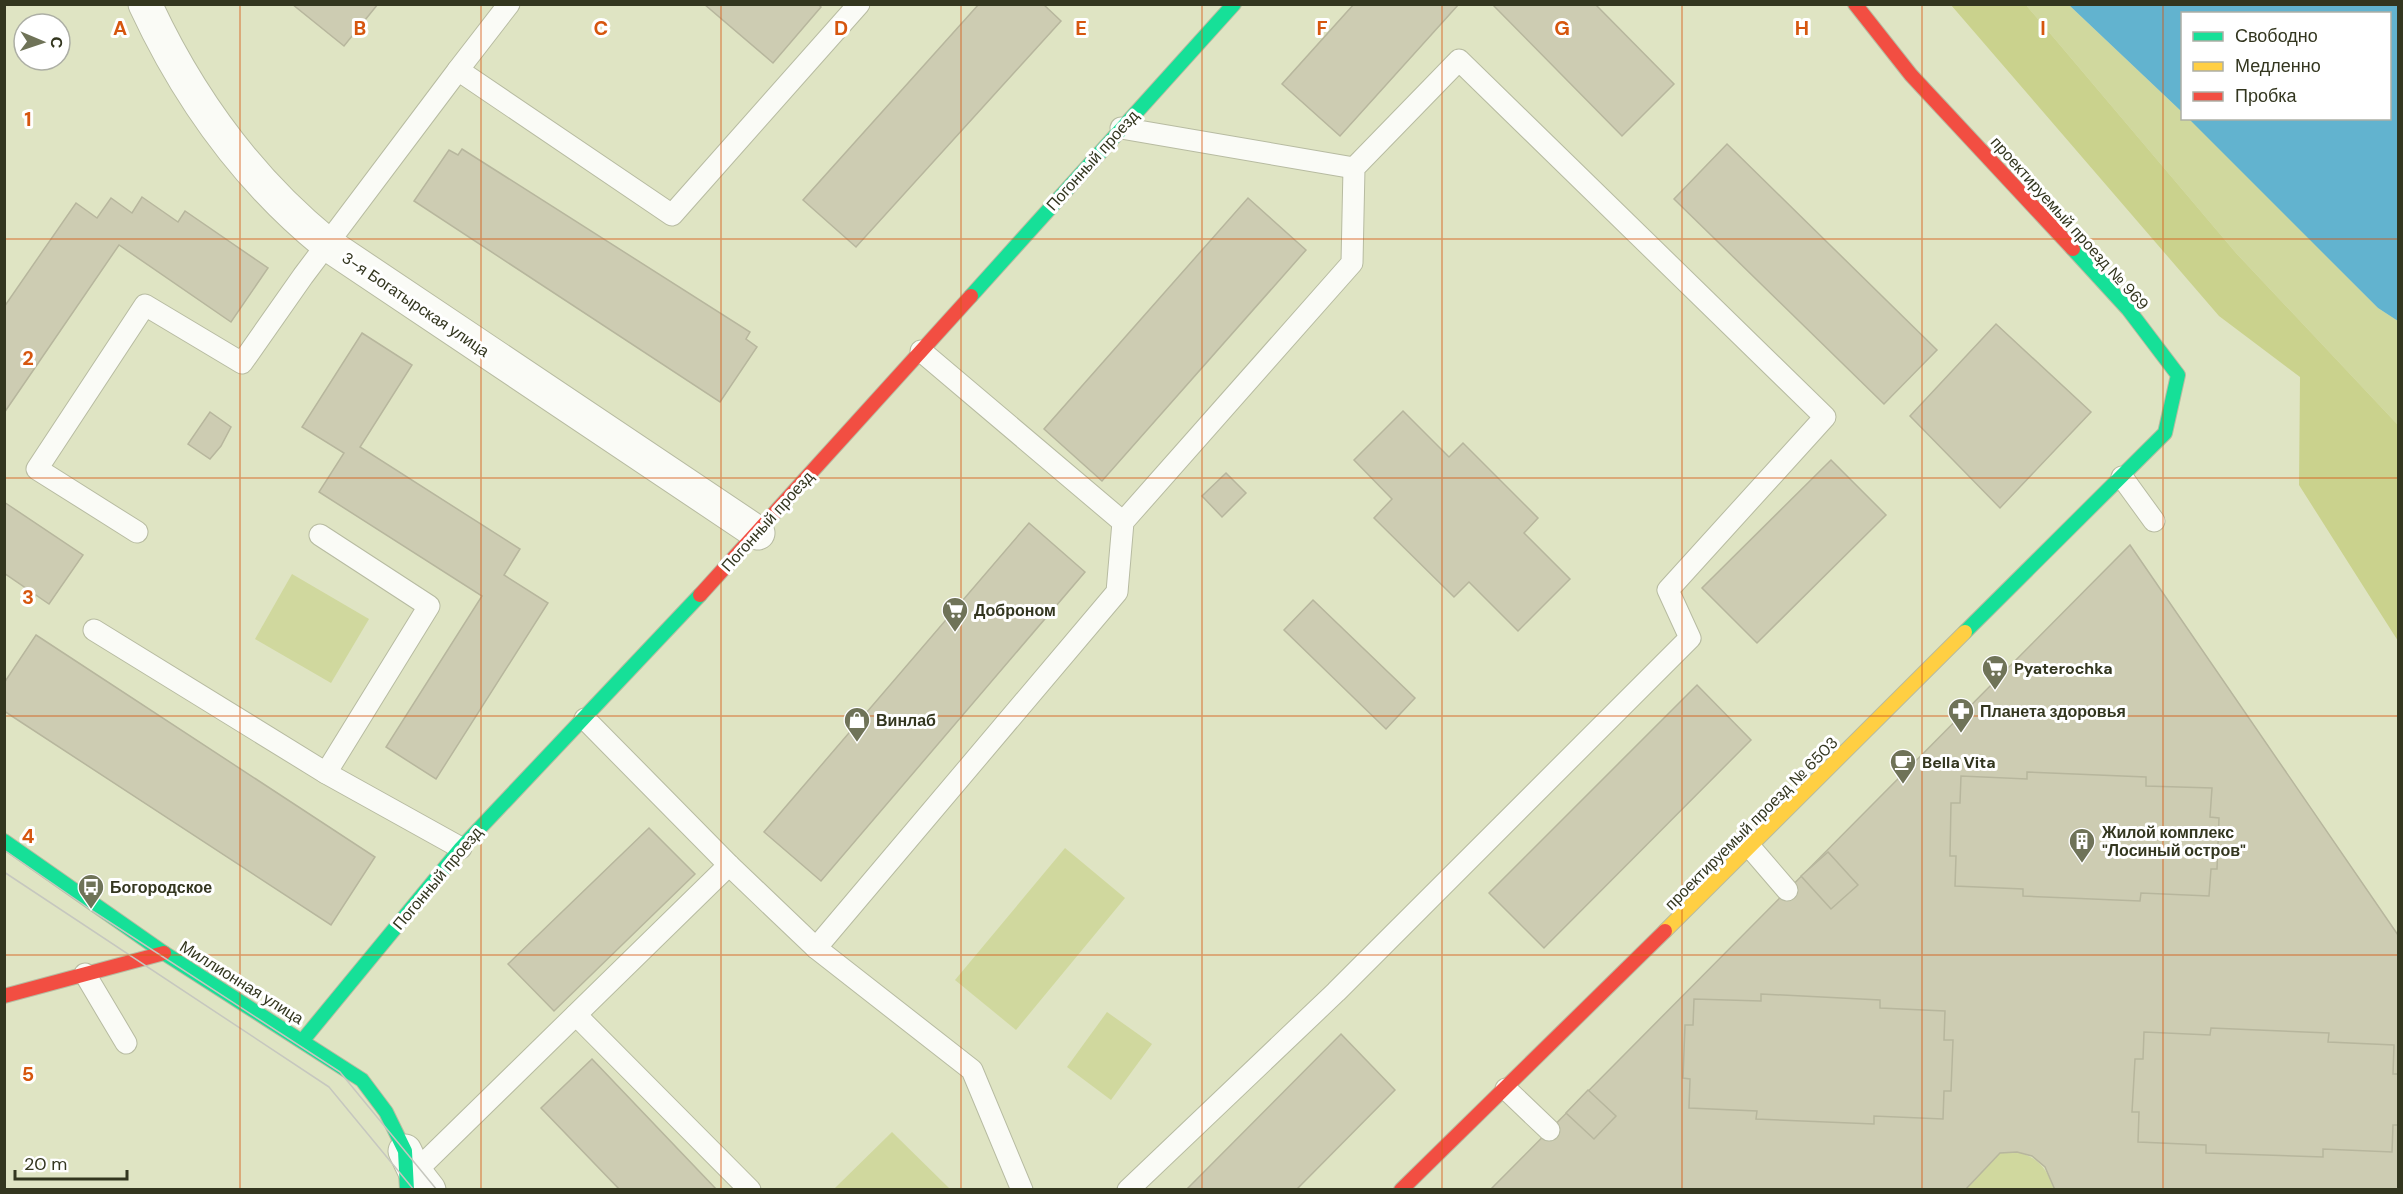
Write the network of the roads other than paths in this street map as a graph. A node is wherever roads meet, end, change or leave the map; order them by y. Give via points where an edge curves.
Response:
1 (145, 4) edge
2 (509, 4) edge
3 (859, 4) edge
4 (1234, 4) edge
5 (1855, 4) edge
6 (458, 70) junction
7 (1121, 128) junction
8 (1354, 168) junction
9 (327, 244) junction
10 (921, 351) junction
11 (2122, 477) junction
12 (2154, 521) dead end
13 (1123, 522) junction
14 (137, 532) dead end
15 (758, 532) junction
16 (320, 536) dead end
17 (94, 630) dead end
18 (585, 719) junction
19 (326, 773) junction
20 (4, 841) edge
21 (1750, 847) junction
22 (461, 848) junction
23 (729, 865) junction
24 (1787, 890) dead end
25 (816, 948) junction
26 (164, 953) junction
27 (85, 974) junction
28 (4, 996) edge
29 (576, 1016) junction
30 (303, 1040) junction
31 (126, 1043) dead end
32 (1506, 1089) junction
33 (1549, 1130) dead end
34 (414, 1176) edge
35 (750, 1190) edge
36 (1022, 1190) edge
37 (1128, 1190) edge
38 (1401, 1190) edge

1 - 9 street, 3-я Богатырская улица via 160,38 228,146 288,212
2 - 6 lane
3 - 6 lane via 672,215
4 - 7 street, Погонный проезд
5 - 11 street, проектируемый проезд № 969 via 1911,75 2128,309 2178,375 2165,433
6 - 9 lane
7 - 8 lane
7 - 10 street, Погонный проезд
8 - 13 lane via 1352,263
8 - 37 lane via 1459,60 1826,417 1668,590 1690,638 1336,992
9 - 14 lane via 242,363 145,305 37,470
9 - 15 street, 3-я Богатырская улица
10 - 13 lane
10 - 15 street, Погонный проезд
11 - 12 lane
11 - 21 street, проектируемый проезд № 6503
13 - 25 lane via 1117,592
15 - 18 street, Погонный проезд
16 - 19 lane via 429,606
17 - 19 lane
18 - 22 street, Погонный проезд
18 - 23 lane
19 - 22 lane
20 - 26 street, Миллионная улица
21 - 24 lane
21 - 32 street, проектируемый проезд № 6503
22 - 30 street, Погонный проезд
23 - 25 lane
23 - 29 lane
25 - 36 lane via 972,1070
26 - 27 street
26 - 30 street, Миллионная улица
27 - 28 street
27 - 31 lane
29 - 34 lane
29 - 35 lane
30 - 34 street, Миллионная улица via 362,1080 386,1112
32 - 33 lane
32 - 38 street, проектируемый проезд № 6503

